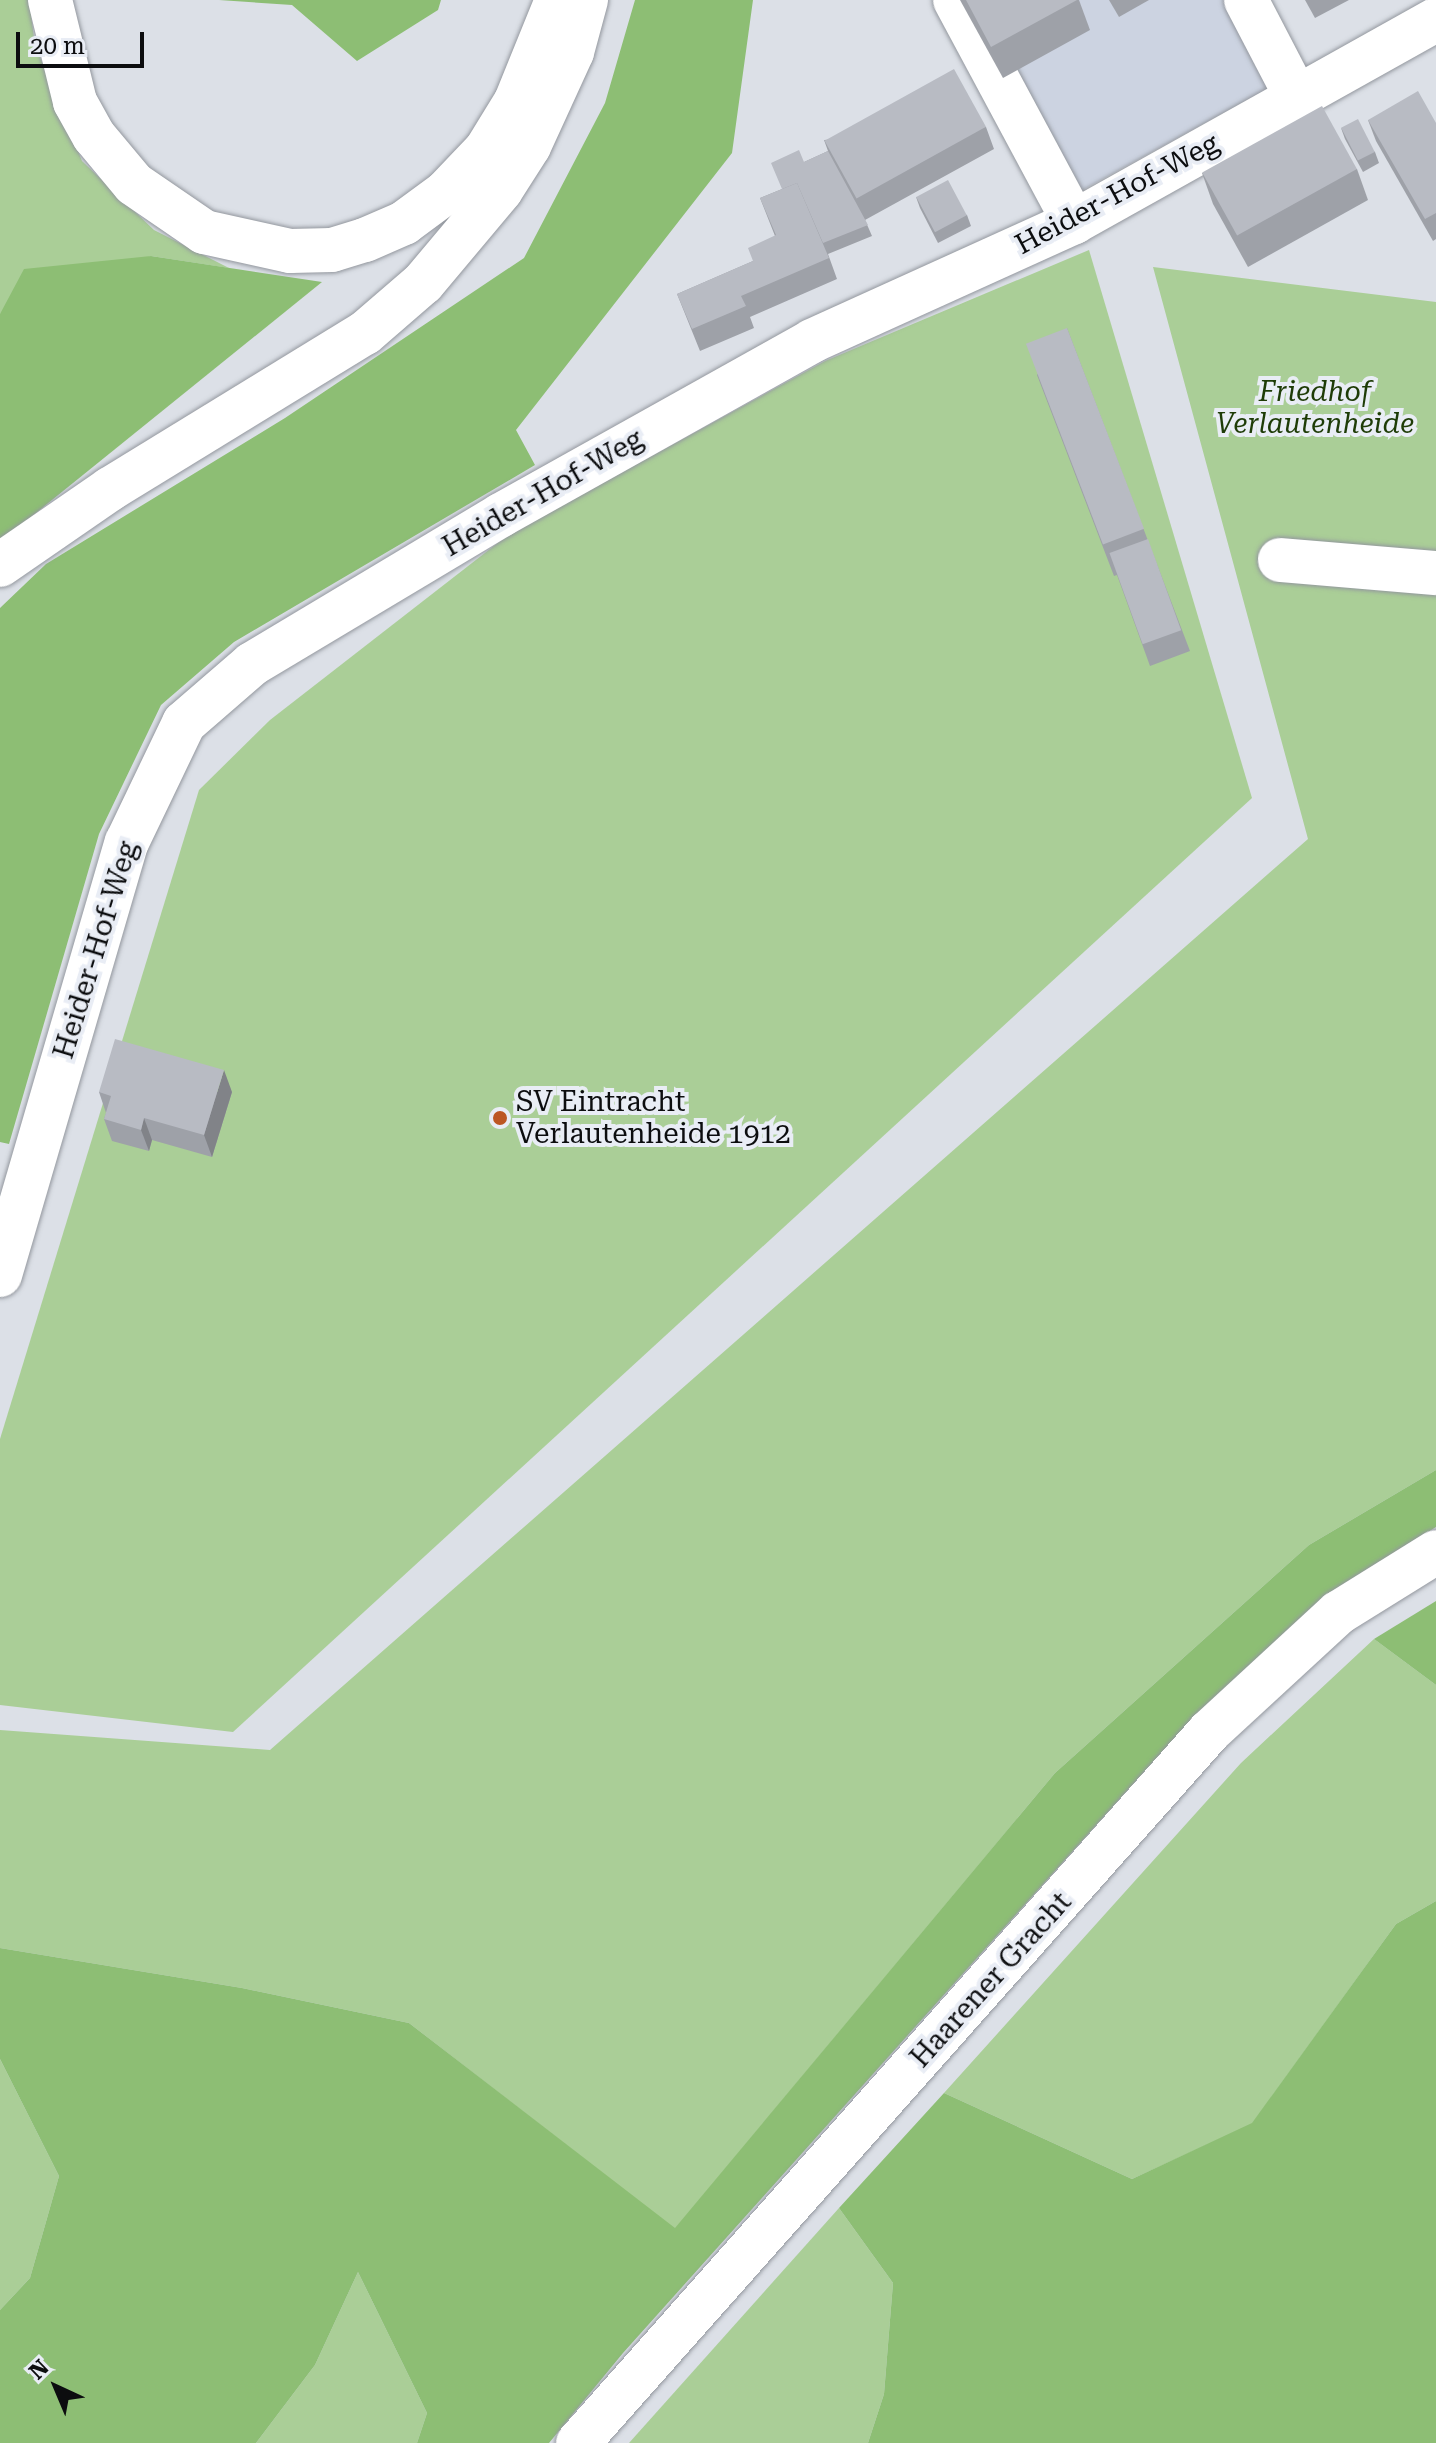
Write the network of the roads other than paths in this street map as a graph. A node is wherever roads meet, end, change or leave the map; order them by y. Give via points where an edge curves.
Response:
1 (50, 0) edge
2 (557, 0) edge
3 (586, 0) edge
4 (955, 0) edge
5 (1246, 0) edge
6 (1436, 20) edge
7 (1297, 98) junction
8 (1074, 222) junction
9 (1280, 560) dead end
10 (0, 565) edge
11 (1436, 573) edge
12 (0, 1275) edge
13 (1436, 1552) edge
14 (578, 2443) edge

1 - 2 main road via 75,102 94,136 134,184 204,232 290,251 332,250 365,240 404,223 446,192 486,150 516,101
3 - 10 main road via 572,52 529,146 501,190 423,283 365,333 110,489
4 - 8 main road
5 - 7 main road
6 - 7 main road, Heider-Hof-Weg
7 - 8 main road, Heider-Hof-Weg
8 - 12 main road, Heider-Hof-Weg via 812,341 501,515 252,664 184,723 127,842
9 - 11 main road
13 - 14 main road, Haarener Gracht via 1338,1613 1209,1732

